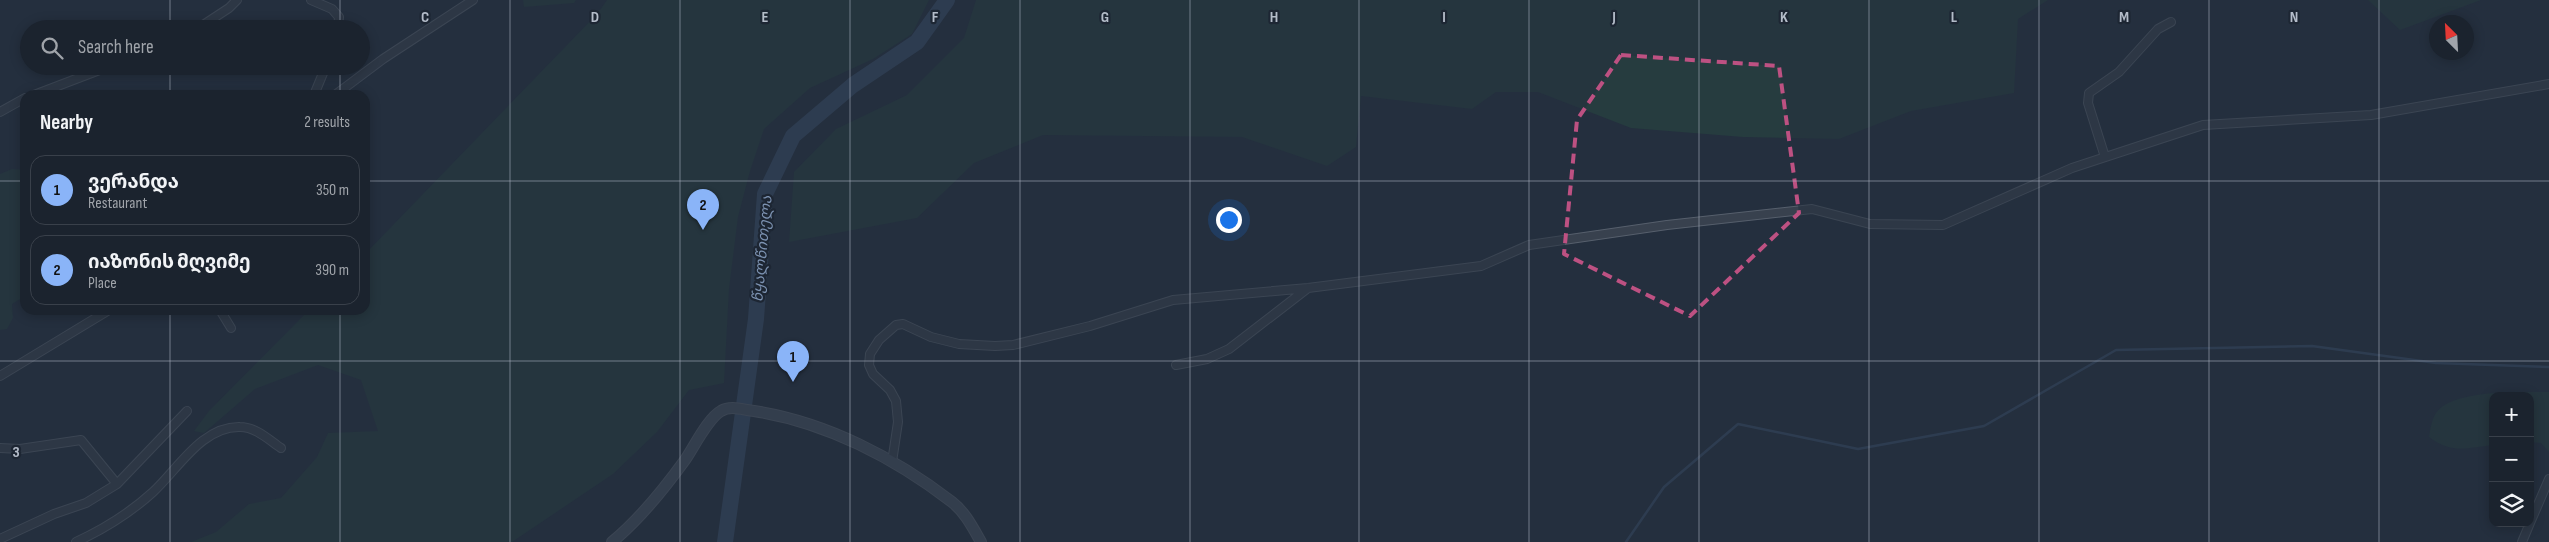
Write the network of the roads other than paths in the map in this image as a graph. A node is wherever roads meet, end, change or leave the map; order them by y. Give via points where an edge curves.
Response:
1 (237, 0) edge
2 (311, 0) edge
3 (473, 0) edge
4 (211, 20) edge
5 (339, 20) edge
6 (2171, 22) dead end
7 (370, 69) edge
8 (86, 75) edge
9 (322, 75) edge
10 (362, 75) edge
11 (2549, 84) edge
12 (47, 90) edge
13 (316, 90) edge
14 (342, 90) edge
15 (20, 101) edge
16 (0, 112) edge
17 (2105, 157) junction
18 (1308, 288) junction
19 (101, 315) edge
20 (223, 315) edge
21 (231, 328) dead end
22 (1176, 365) dead end
23 (0, 376) edge
24 (188, 411) dead end
25 (0, 448) edge
26 (281, 448) dead end
27 (892, 462) junction
28 (2549, 479) edge
29 (117, 484) junction
30 (2534, 514) edge
31 (2528, 527) edge
32 (0, 539) edge
33 (76, 542) edge
34 (612, 542) edge
35 (981, 542) edge
36 (2522, 542) edge

1 - 4 street
2 - 5 street via 332,9
3 - 7 street
6 - 17 street via 2158,30 2118,72 2089,93 2088,103
8 - 12 street
9 - 13 street
10 - 14 street
11 - 17 street via 2371,114 2202,125
15 - 16 street
17 - 18 street via 2072,168 1943,225 1870,224 1812,209 1528,245 1481,266
18 - 22 street via 1228,349 1207,359
18 - 27 street via 1173,300 1080,329 1023,343 995,346 945,341 910,326 896,325 878,340 868,364 896,401 898,422
19 - 23 street
20 - 21 street
24 - 29 street
25 - 29 street via 20,449 81,440
26 - 33 street via 252,429 239,427 204,439 153,492 119,519
27 - 34 main road via 828,430 776,415 730,408 716,414 649,506
27 - 35 main road via 954,503
28 - 30 street
29 - 32 street via 86,503
31 - 36 street

